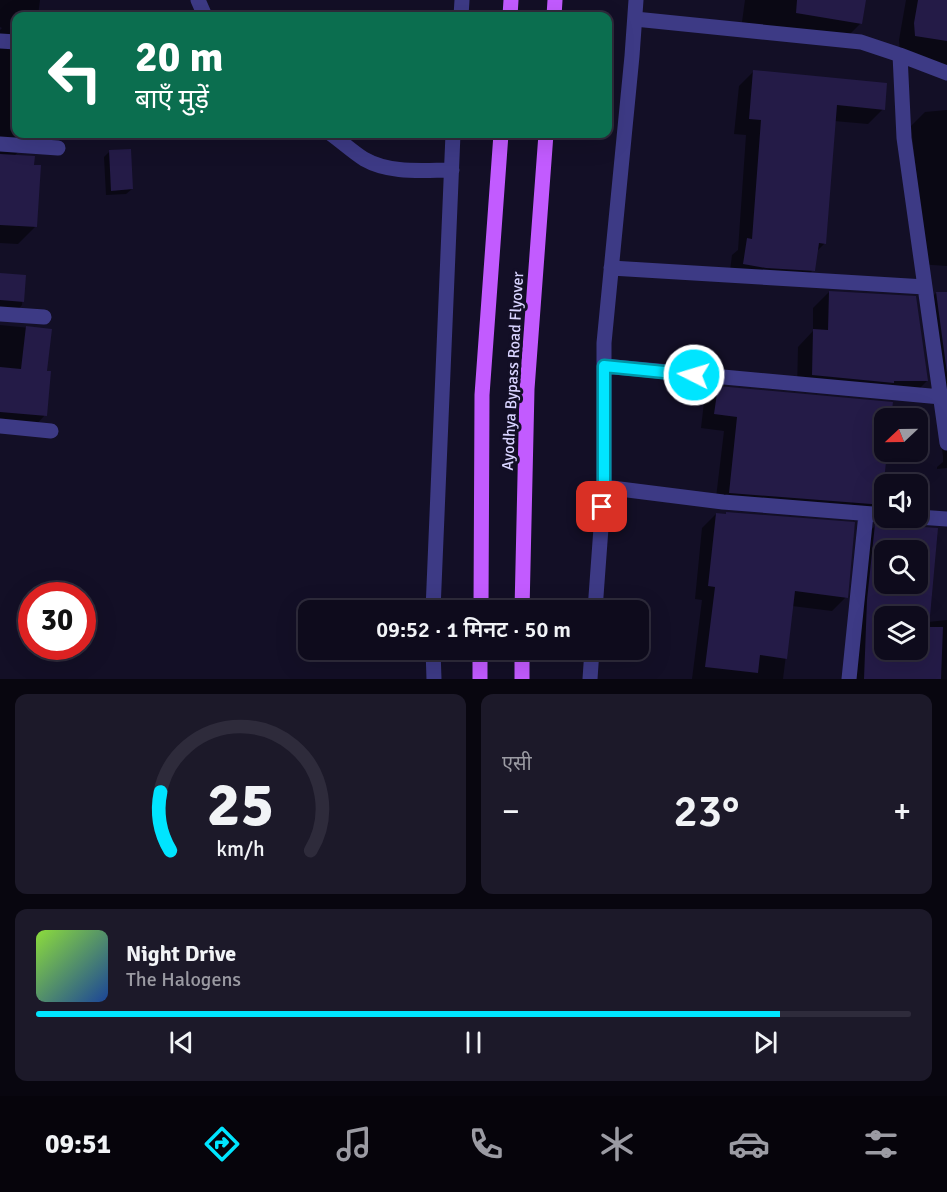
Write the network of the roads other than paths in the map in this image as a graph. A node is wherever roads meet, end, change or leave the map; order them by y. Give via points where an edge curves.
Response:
1 (636, 0) edge
2 (635, 19) junction
3 (900, 55) junction
4 (947, 73) edge
5 (336, 138) edge
6 (453, 138) edge
7 (501, 138) edge
8 (546, 138) edge
9 (0, 144) edge
10 (58, 148) dead end
11 (452, 170) junction
12 (611, 268) junction
13 (925, 287) junction
14 (0, 314) edge
15 (44, 316) dead end
16 (604, 366) junction
17 (941, 397) junction
18 (0, 426) edge
19 (51, 431) dead end
20 (947, 443) edge
21 (604, 487) junction
22 (866, 514) junction
23 (874, 514) edge
24 (928, 518) edge
25 (947, 519) edge
26 (433, 600) edge
27 (481, 600) edge
28 (522, 600) edge
29 (596, 600) edge
30 (433, 660) edge
31 (480, 660) edge
32 (522, 660) edge
33 (591, 660) edge
34 (434, 679) edge
35 (480, 679) edge
36 (522, 679) edge
37 (590, 679) edge
38 (849, 679) edge

1 - 2 street
2 - 3 street via 861,42
2 - 12 street
3 - 4 street
3 - 13 street via 904,138
5 - 11 street via 381,166
6 - 11 street
7 - 27 main road, Ayodhya Bypass Road Flyover via 482,395
8 - 28 main road, Ayodhya Bypass Road Flyover via 527,389
9 - 10 street
11 - 26 street
12 - 13 street
12 - 16 street
13 - 17 street
14 - 15 street
16 - 17 street
16 - 21 street
17 - 20 street
18 - 19 street
21 - 22 street
21 - 29 street
22 - 23 street
22 - 38 street
24 - 25 street
30 - 34 street
31 - 35 main road
32 - 36 main road
33 - 37 street

